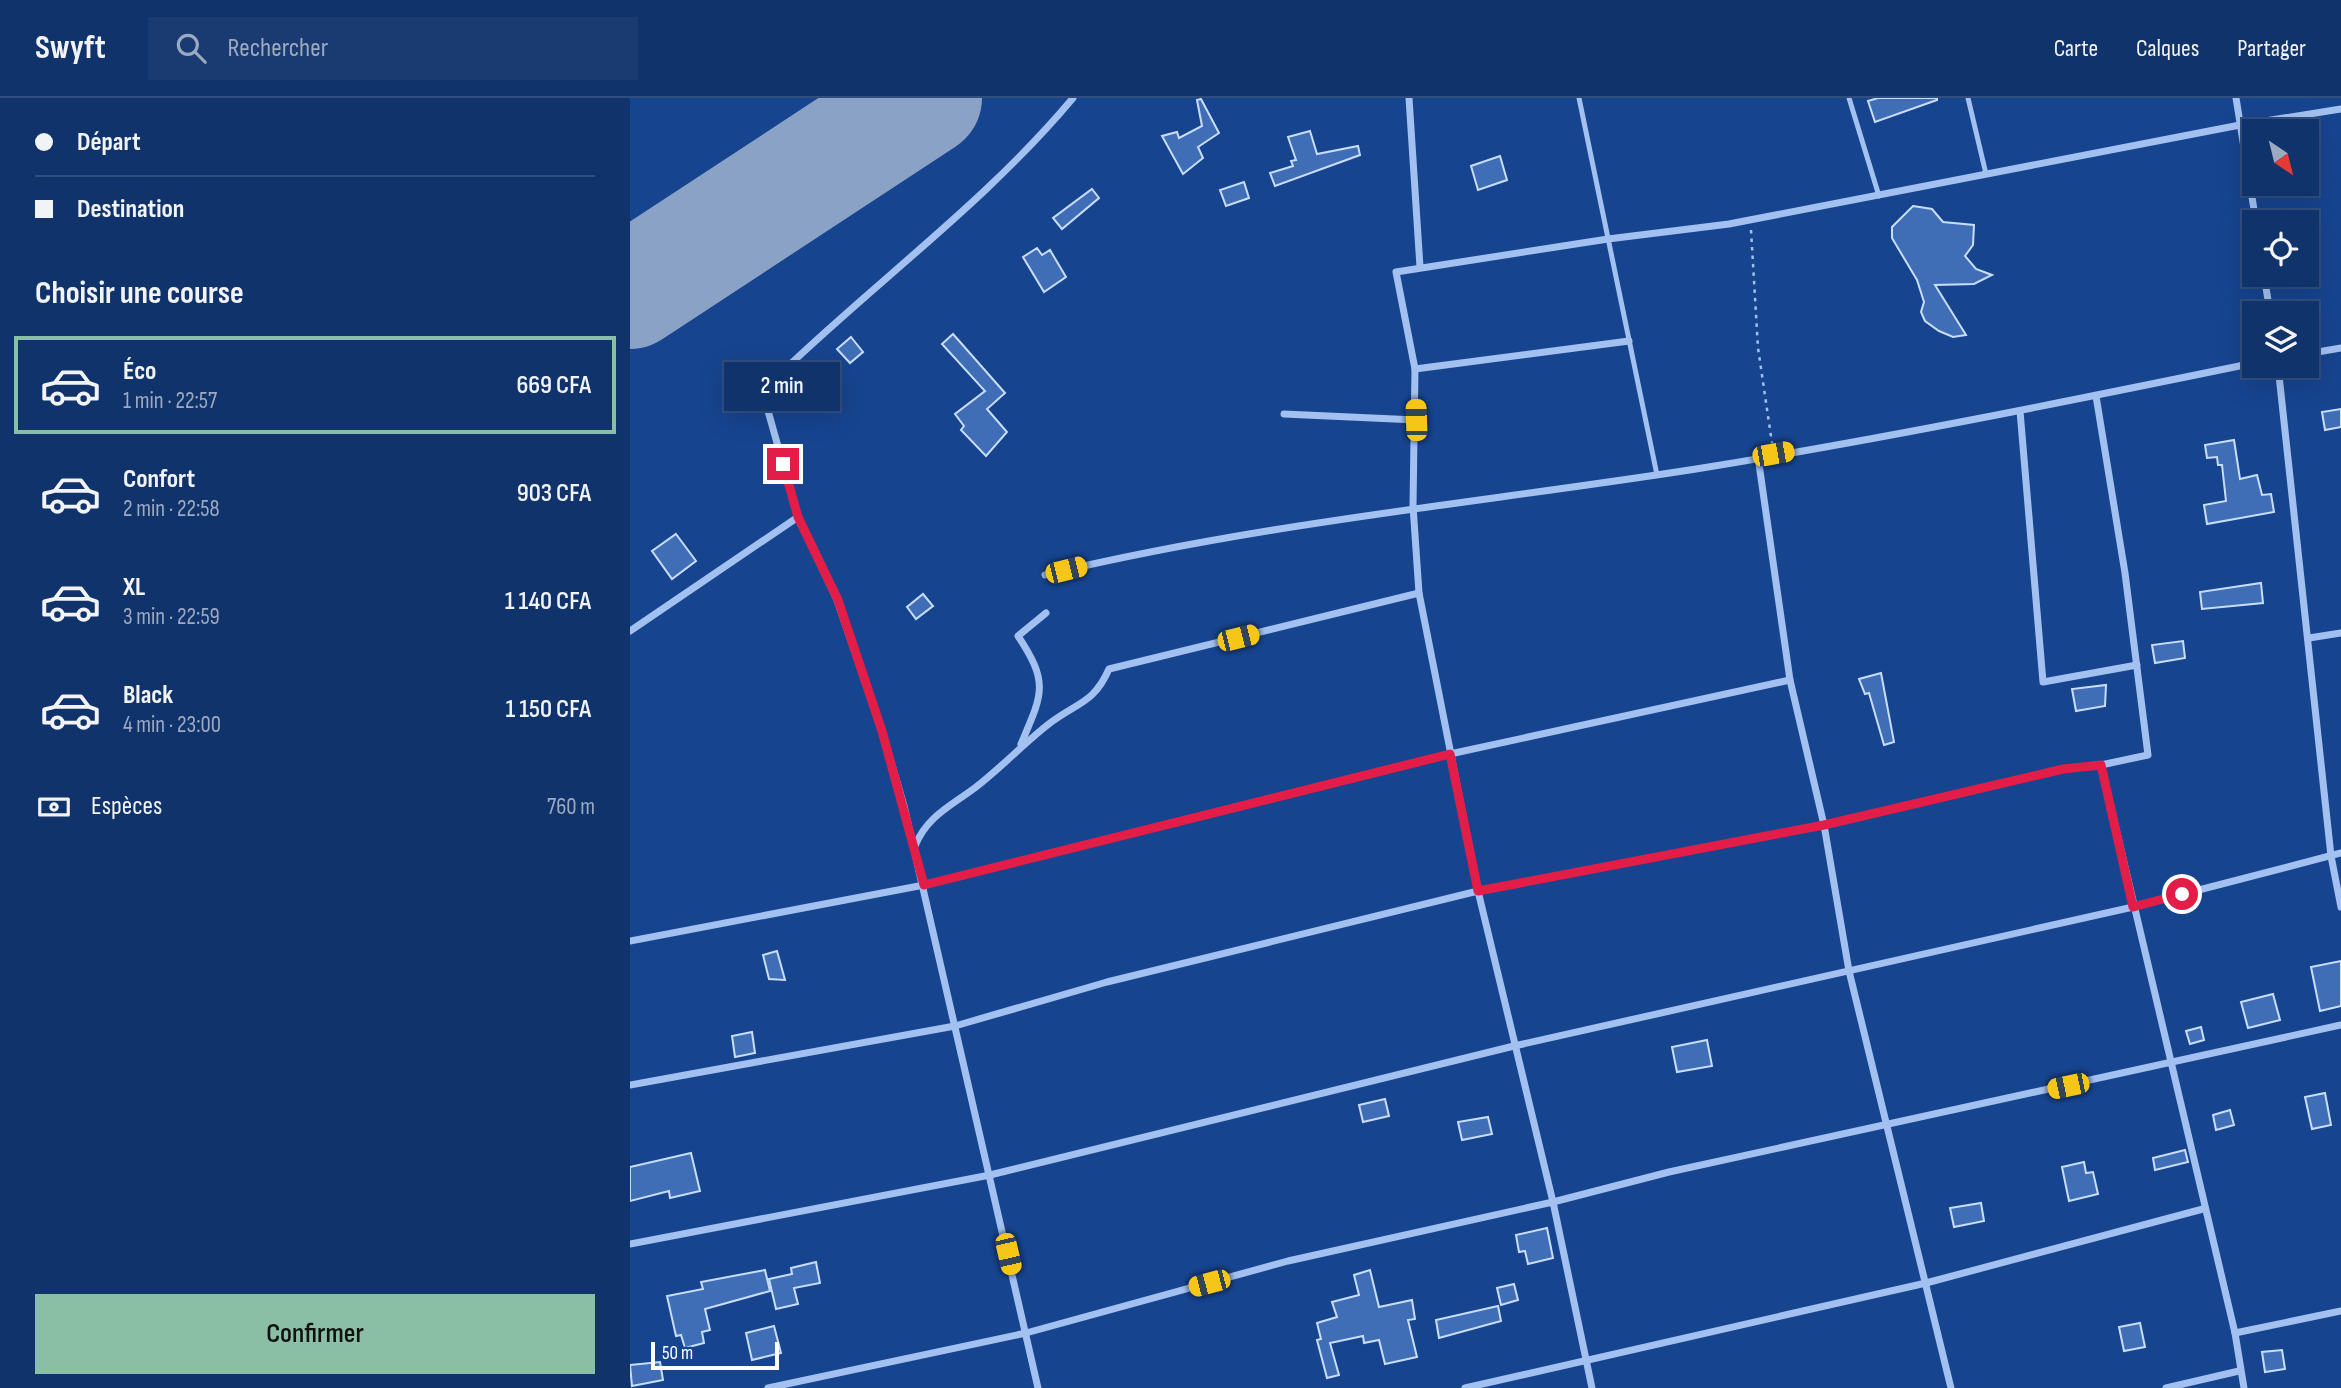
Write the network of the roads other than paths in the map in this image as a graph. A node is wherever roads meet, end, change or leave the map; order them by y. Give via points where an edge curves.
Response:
1 (1073, 98) edge
2 (1409, 98) edge
3 (1578, 98) edge
4 (1849, 98) edge
5 (1968, 98) edge
6 (2236, 98) edge
7 (2341, 109) edge
8 (2240, 125) junction
9 (1986, 174) junction
10 (1879, 196) junction
11 (2254, 210) edge
12 (1608, 239) junction
13 (1420, 267) junction
14 (1629, 341) junction
15 (2341, 348) edge
16 (2319, 352) edge
17 (2242, 366) edge
18 (1415, 369) junction
19 (2279, 378) edge
20 (2096, 396) junction
21 (2020, 411) junction
22 (1284, 414) dead end
23 (1416, 420) junction
24 (1758, 457) junction
25 (1657, 474) junction
26 (1413, 506) junction
27 (798, 517) junction
28 (1045, 575) dead end
29 (1419, 593) junction
30 (1046, 613) dead end
31 (630, 631) edge
32 (2341, 633) edge
33 (2309, 638) junction
34 (2137, 665) junction
35 (1790, 680) junction
36 (1020, 748) junction
37 (1450, 754) junction
38 (2101, 765) junction
39 (1824, 825) junction
40 (915, 848) junction
41 (2341, 853) edge
42 (2331, 856) junction
43 (924, 885) junction
44 (1478, 891) junction
45 (2133, 907) junction
46 (2341, 907) edge
47 (630, 941) edge
48 (1849, 971) junction
49 (2341, 1025) edge
50 (956, 1026) junction
51 (1514, 1046) junction
52 (2170, 1065) junction
53 (630, 1085) edge
54 (1888, 1124) junction
55 (990, 1175) junction
56 (1553, 1202) junction
57 (2203, 1209) junction
58 (630, 1244) edge
59 (1926, 1283) junction
60 (2341, 1311) edge
61 (1026, 1333) junction
62 (2235, 1333) junction
63 (1586, 1361) junction
64 (2239, 1371) junction
65 (768, 1388) edge
66 (1038, 1388) edge
67 (1465, 1388) edge
68 (1592, 1388) edge
69 (1951, 1388) edge
70 (2166, 1388) edge
71 (2244, 1388) edge

1 - 27 street via 991,184 782,372 768,411
2 - 13 street
3 - 12 lane
4 - 10 lane
5 - 9 lane
6 - 8 street
7 - 8 street
8 - 9 street
8 - 11 street
9 - 10 street
10 - 12 street
12 - 13 street
12 - 14 lane
13 - 18 street via 1396,272
14 - 18 street
14 - 25 lane
15 - 16 street
17 - 20 street
18 - 23 street
19 - 33 street
20 - 21 street
20 - 34 street
21 - 24 street
21 - 34 street via 2043,682
22 - 23 street
23 - 26 street
24 - 25 street
24 - 35 street
25 - 26 street
26 - 28 street via 1191,542
26 - 29 street
27 - 31 street
27 - 40 street via 838,600
29 - 36 street via 1109,669 1099,692 1052,721
29 - 37 street
30 - 36 street via 1018,636 1038,667 1039,692
32 - 33 street
33 - 42 street
34 - 38 street via 2148,755
35 - 37 street
35 - 39 street
36 - 40 street via 939,812 922,830
37 - 43 street
37 - 44 street
38 - 39 street via 2063,769
38 - 45 street
39 - 44 street
39 - 48 street
40 - 43 street
41 - 42 street
42 - 45 street
42 - 46 street
43 - 47 street
43 - 50 street
44 - 50 street via 1107,982
44 - 51 street
45 - 48 street
45 - 52 street
48 - 51 street
48 - 54 street
49 - 52 street
50 - 53 street
50 - 55 street
51 - 55 street
51 - 56 street
52 - 54 street
52 - 57 street
54 - 56 street
54 - 59 street
55 - 58 street
55 - 61 street
56 - 61 street via 1287,1261
56 - 63 street
57 - 59 street
57 - 62 street
59 - 63 street
59 - 69 street
60 - 62 street
61 - 65 street
61 - 66 street
62 - 64 street
63 - 67 street
63 - 68 street
64 - 70 street
64 - 71 street

